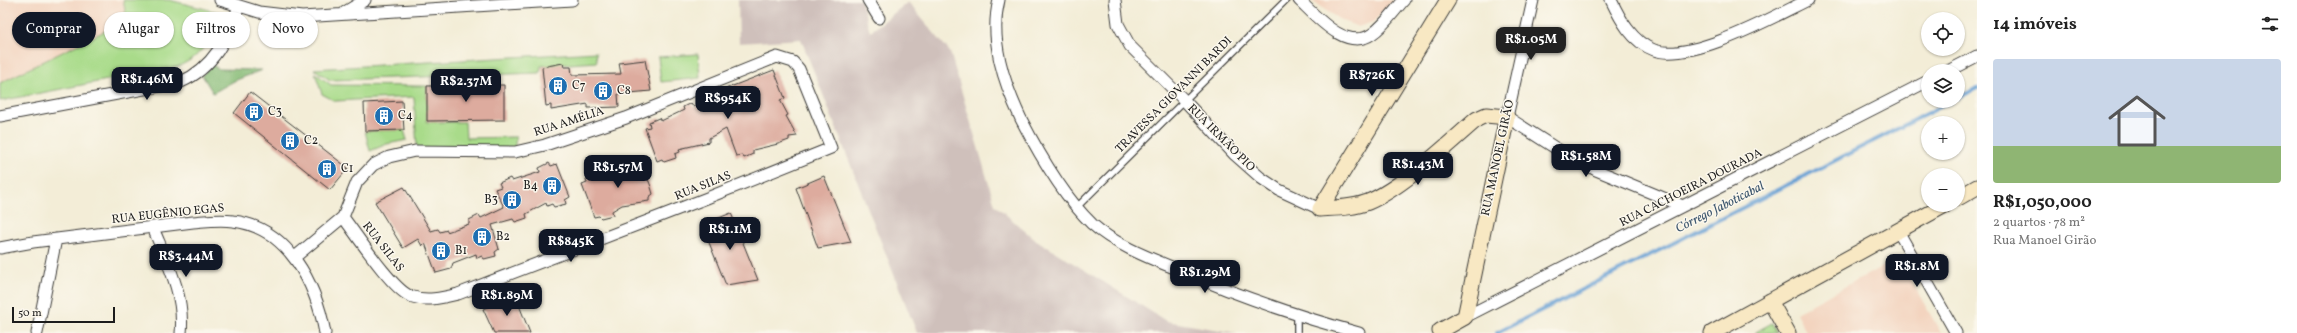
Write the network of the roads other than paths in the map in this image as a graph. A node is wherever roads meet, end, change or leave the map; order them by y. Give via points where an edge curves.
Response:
1 (220, 0) edge
2 (365, 0) edge
3 (572, 0) edge
4 (868, 0) edge
5 (999, 0) edge
6 (1115, 0) edge
7 (1286, 0) edge
8 (1299, 0) edge
9 (1404, 0) edge
10 (1448, 0) edge
11 (1534, 0) edge
12 (1611, 0) edge
13 (1808, 0) edge
14 (239, 6) junction
15 (343, 13) junction
16 (879, 18) dead end
17 (1977, 56) edge
18 (1962, 64) edge
19 (1921, 85) edge
20 (1184, 100) junction
21 (0, 116) edge
22 (1506, 117) junction
23 (831, 148) joint
24 (1977, 188) edge
25 (1965, 194) edge
26 (1683, 206) junction
27 (1077, 207) junction
28 (1320, 209) junction
29 (1932, 212) edge
30 (344, 216) junction
31 (153, 228) junction
32 (1898, 231) junction
33 (56, 239) junction
34 (0, 248) edge
35 (295, 257) junction
36 (1770, 301) junction
37 (1297, 314) junction
38 (1465, 317) junction
39 (1438, 332) edge
40 (37, 333) edge
41 (181, 333) edge
42 (325, 333) edge
43 (1297, 333) edge
44 (1359, 333) edge
45 (1712, 333) edge
46 (1788, 333) edge
47 (1956, 333) edge

1 - 14 street
2 - 15 street
3 - 15 street
4 - 16 street
5 - 27 street via 996,13 996,40 1001,68 1009,91 1030,137
6 - 20 street, RUA IRMÃO PIO via 1118,24 1130,46
7 - 20 lane, TRAVESSA GIOVANNI BARDI
8 - 9 street via 1335,32 1358,39 1371,35 1383,25
10 - 28 street
11 - 22 street, RUA MANOEL GIRÃO
12 - 13 street via 1621,21 1636,39 1653,50 1665,52 1680,52 1731,36
14 - 15 street via 278,15 302,17
14 - 21 street via 230,32 218,52 190,78 181,82
17 - 18 street
19 - 26 street, RUA CACHOEIRA DOURADA
20 - 27 lane, TRAVESSA GIOVANNI BARDI
20 - 28 street, RUA IRMÃO PIO via 1235,155 1261,178
22 - 26 street, RUA IRMÃO PIO via 1596,170
22 - 28 street, RUA IRMÃO PIO via 1486,115 1477,119 1396,186 1368,202 1343,208
22 - 38 street, RUA MANOEL GIRÃO
23 - 30 street, RUA SILAS via 458,294 436,299 408,296 385,275
23 - 30 street, RUA AMÉLIA via 799,69 793,62 777,57 626,118 545,145 515,152 415,150 394,155 373,165 357,182
24 - 25 street
26 - 38 street, RUA CACHOEIRA DOURADA
27 - 37 street via 1093,225 1155,260 1231,292
29 - 32 street
30 - 35 street, RUA AMÉLIA
31 - 33 street, RUA EUGÊNIO EGAS
31 - 35 street, RUA EUGÊNIO EGAS via 193,222 234,221 266,233
31 - 41 street via 181,303
32 - 36 street
32 - 47 street
33 - 34 street, RUA EUGÊNIO EGAS
33 - 40 street
35 - 42 street, RUA EUGÊNIO EGAS via 310,283
36 - 45 street
36 - 46 street
37 - 43 lane
37 - 44 street
38 - 39 street

